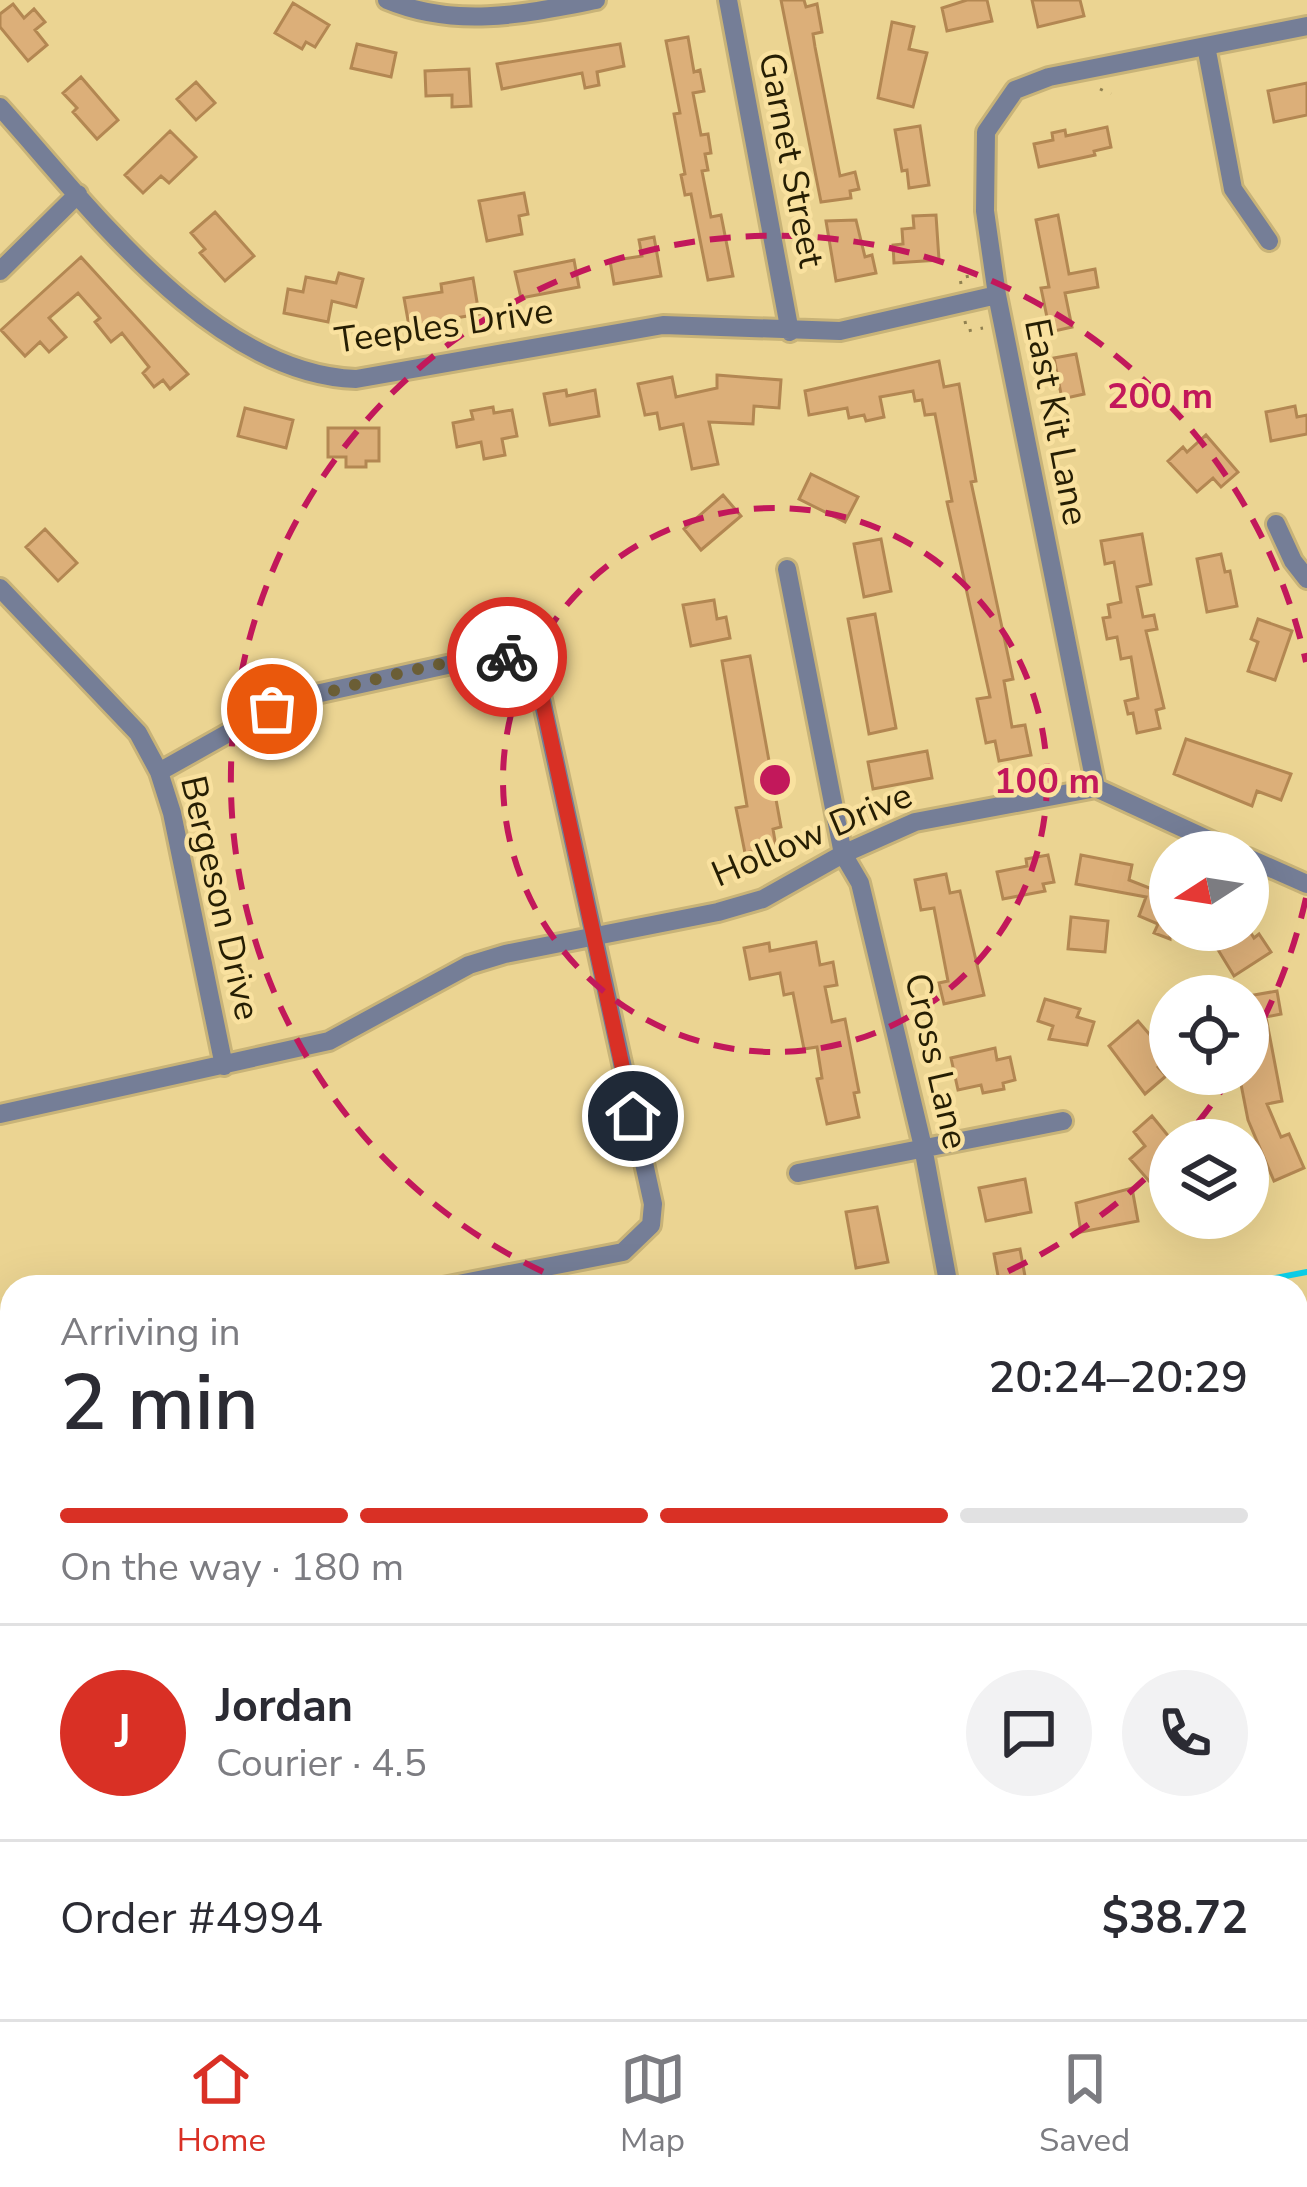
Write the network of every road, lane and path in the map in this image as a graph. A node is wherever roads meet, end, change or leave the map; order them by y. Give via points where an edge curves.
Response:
1 (387, 0) edge
2 (596, 0) edge
3 (728, 0) edge
4 (1307, 26) edge
5 (1206, 46) junction
6 (1100, 89) dead end
7 (1111, 94) dead end
8 (0, 107) edge
9 (78, 194) junction
10 (1268, 241) dead end
11 (0, 271) edge
12 (976, 274) dead end
13 (962, 291) dead end
14 (997, 295) junction
15 (964, 316) dead end
16 (985, 328) dead end
17 (790, 332) junction
18 (1276, 524) dead end
19 (787, 569) dead end
20 (1307, 579) edge
21 (0, 588) edge
22 (159, 772) junction
23 (1096, 788) junction
24 (1189, 831) edge
25 (843, 854) junction
26 (1269, 869) edge
27 (1306, 888) edge
28 (592, 939) junction
29 (224, 1066) junction
30 (0, 1114) edge
31 (1063, 1121) dead end
32 (923, 1147) junction
33 (798, 1173) dead end
34 (505, 1275) edge
35 (947, 1275) edge

1 - 2 street via 419,14 463,18
3 - 17 street, Garnet Street
4 - 5 street
5 - 10 street via 1233,189
5 - 14 street, East Kit Lane via 1049,77 1002,105 986,132 985,211
6 - 7 path
8 - 9 street, Teeples Drive
9 - 11 street
9 - 17 street, Teeples Drive via 171,292 227,334 322,378 356,379 663,325
12 - 13 path via 960,278
14 - 17 street, Teeples Drive via 840,331
14 - 23 street, East Kit Lane
15 - 16 path via 967,331
18 - 20 street
19 - 25 street, Cross Lane
21 - 22 street, Bergeson Drive via 138,733
22 - 28 street via 272,709 316,694 496,654 517,659 541,694
22 - 29 street, Bergeson Drive
23 - 24 street
23 - 25 street, Hollow Drive via 915,822
25 - 28 street, Hollow Drive via 763,899
25 - 32 street, Cross Lane via 860,881
26 - 27 street
28 - 29 street, Hollow Drive via 469,965 329,1041
28 - 34 street via 653,1204 651,1225 623,1252
29 - 30 street, Hollow Drive
31 - 32 street
32 - 33 street
32 - 35 street, Cross Lane

